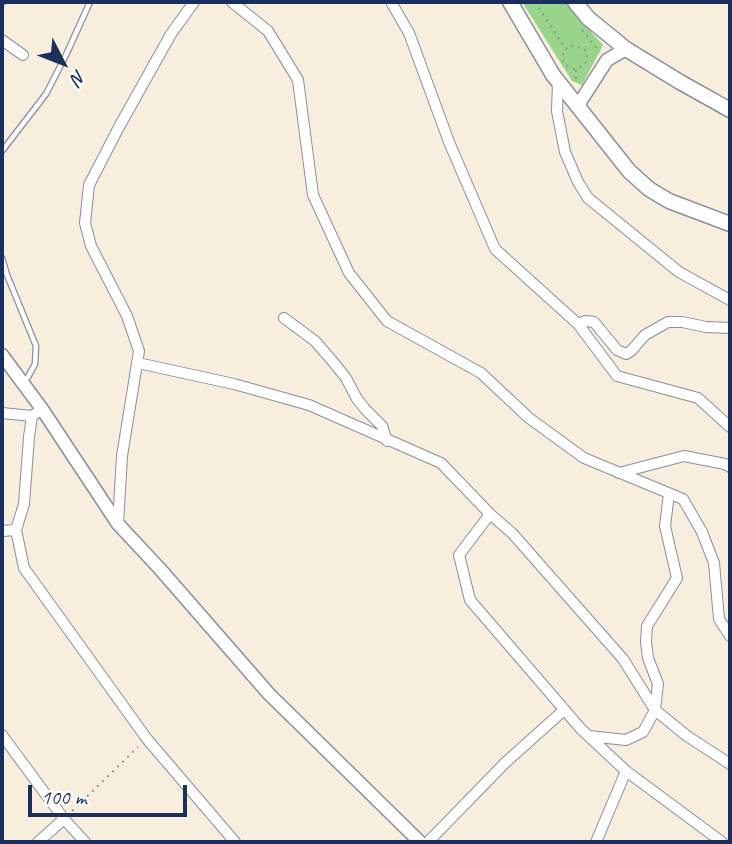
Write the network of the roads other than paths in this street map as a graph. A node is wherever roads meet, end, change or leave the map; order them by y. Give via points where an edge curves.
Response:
1 (90, 2) edge
2 (194, 2) edge
3 (232, 2) edge
4 (391, 2) edge
5 (510, 2) edge
6 (575, 2) edge
7 (2, 40) edge
8 (626, 49) junction
9 (23, 55) dead end
10 (558, 82) junction
11 (577, 107) junction
12 (730, 110) edge
13 (2, 151) edge
14 (730, 224) edge
15 (2, 258) edge
16 (730, 300) edge
17 (284, 318) dead end
18 (578, 324) junction
19 (730, 328) edge
20 (2, 355) edge
21 (138, 363) junction
22 (23, 383) junction
23 (37, 412) junction
24 (2, 413) edge
25 (730, 427) edge
26 (387, 441) junction
27 (730, 467) edge
28 (618, 473) junction
29 (669, 494) junction
30 (490, 514) junction
31 (118, 524) junction
32 (16, 530) junction
33 (2, 531) edge
34 (730, 636) edge
35 (564, 710) junction
36 (655, 710) junction
37 (2, 735) edge
38 (589, 736) junction
39 (730, 764) edge
40 (626, 771) junction
41 (64, 818) junction
42 (38, 842) edge
43 (85, 842) edge
44 (234, 842) edge
45 (420, 842) edge
46 (428, 842) edge
47 (596, 842) edge
48 (722, 842) edge

1 - 13 lane via 46,94
2 - 21 street via 172,33 89,185 85,223 91,246 127,316 139,351
3 - 28 street via 268,31 298,80 313,194 349,273 387,321 481,373 529,418 584,458
4 - 18 street via 409,33 495,249
5 - 10 main road
6 - 8 main road
7 - 9 street
8 - 11 street via 607,60
8 - 12 main road
10 - 11 main road
10 - 16 street via 557,111 565,152 589,198 679,272
11 - 14 main road via 649,189
15 - 22 lane via 36,346 35,364
17 - 26 street via 315,341 334,363 366,411 382,426
18 - 19 street via 594,322 626,354 645,335 668,322
18 - 25 street via 617,376 698,398
20 - 22 street
21 - 26 street via 309,405
21 - 31 street via 122,456
22 - 23 street
23 - 24 street
23 - 31 street
23 - 32 street
26 - 30 street via 442,463
27 - 28 street via 684,456
28 - 29 street
29 - 34 street via 683,499 702,532 714,563 719,619
29 - 36 street via 665,526 677,578 646,626 648,658 658,684
30 - 35 street via 458,555 470,600
30 - 36 street via 623,659
31 - 45 street via 269,694
32 - 33 street
32 - 44 street via 24,568 147,739
35 - 38 street
35 - 46 street
36 - 38 street via 643,732 626,740
36 - 39 street
37 - 41 street
38 - 40 street
40 - 47 street
40 - 48 street
41 - 42 street
41 - 43 street

